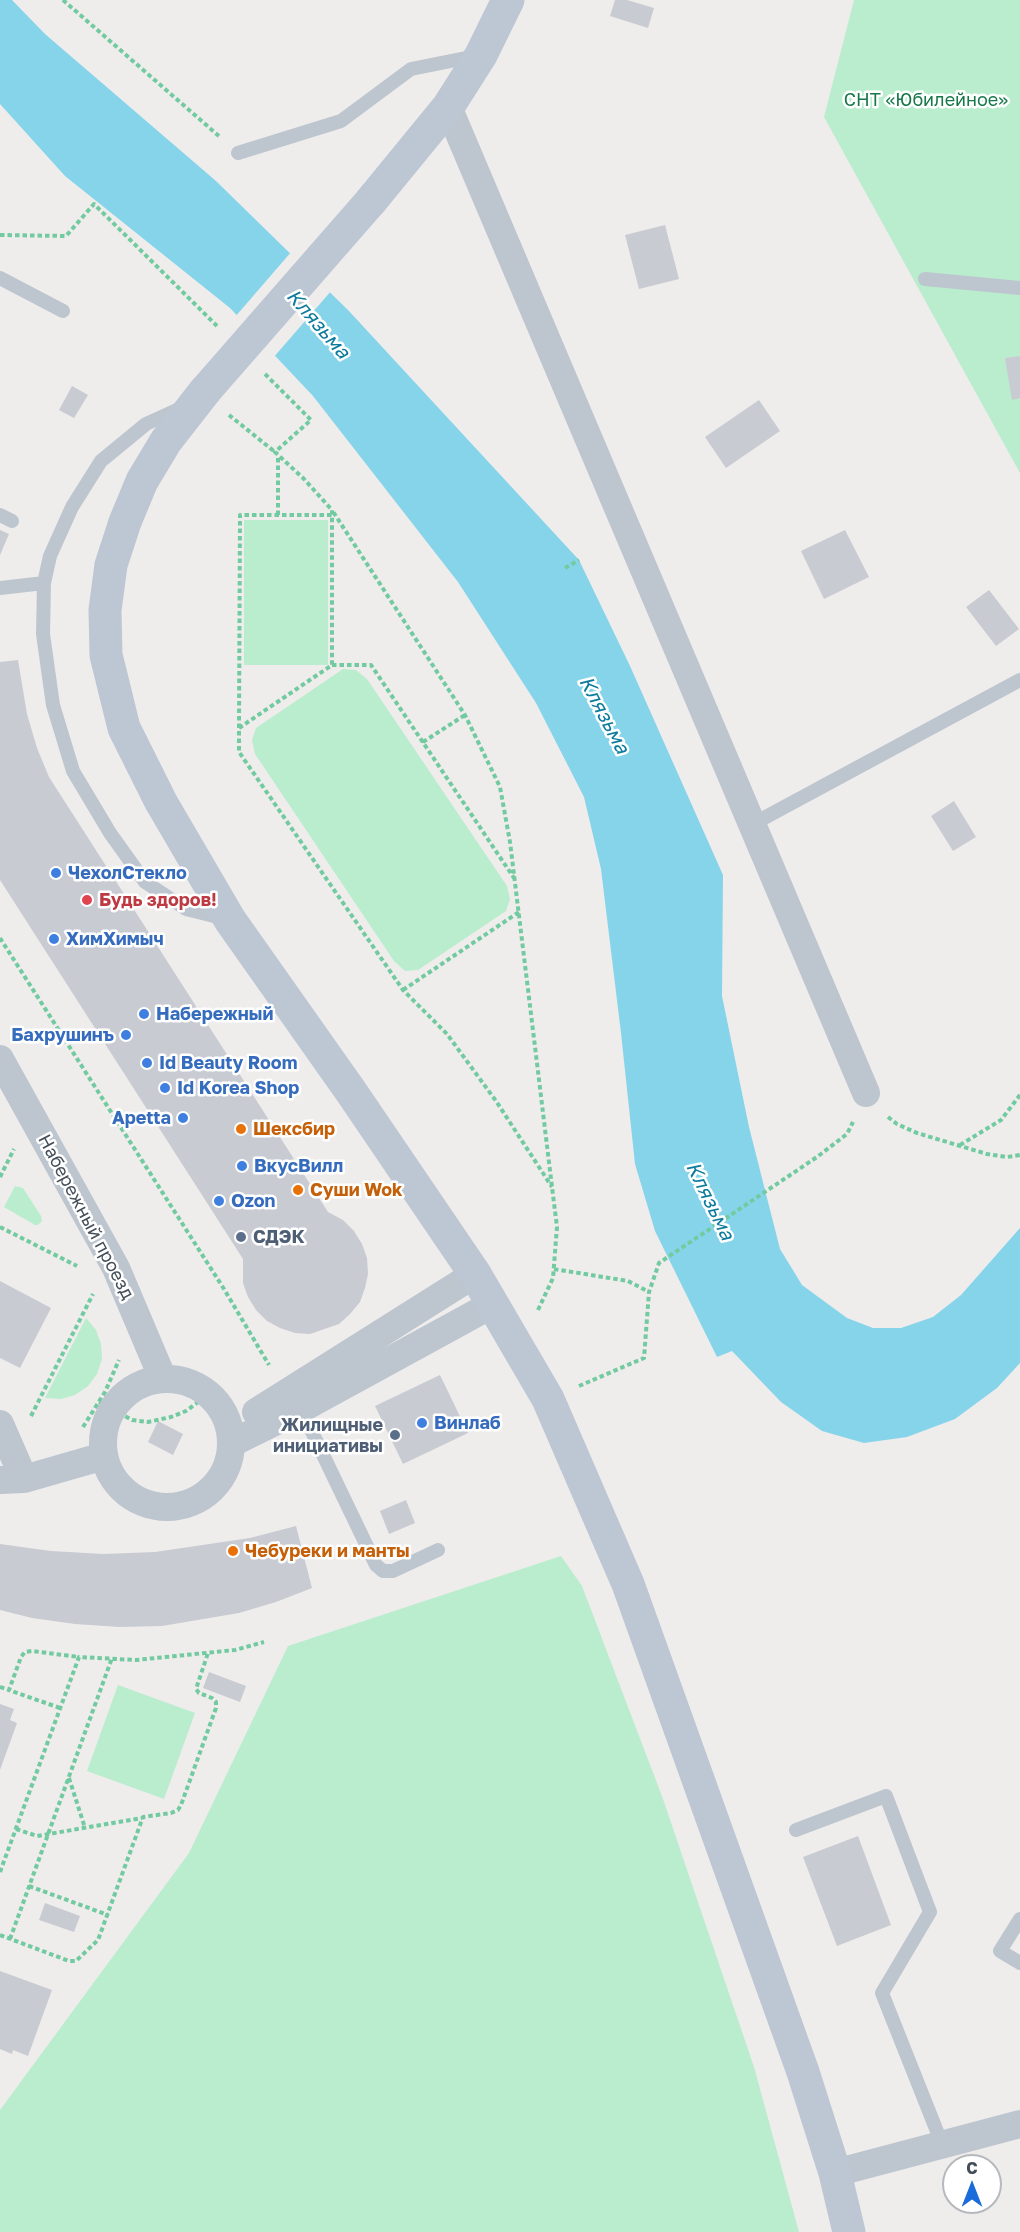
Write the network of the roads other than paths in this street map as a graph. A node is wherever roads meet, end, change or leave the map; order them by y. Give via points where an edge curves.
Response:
1 (507, 0) edge
2 (481, 55) junction
3 (448, 107) junction
4 (238, 153) road end
5 (0, 278) edge
6 (925, 279) dead end
7 (1020, 288) edge
8 (63, 311) dead end
9 (210, 402) junction
10 (44, 583) junction
11 (0, 588) edge
12 (1020, 680) edge
13 (751, 825) junction
14 (230, 920) junction
15 (0, 1059) edge
16 (867, 1093) road end
17 (475, 1274) junction
18 (493, 1304) junction
19 (163, 1379) junction
20 (294, 1401) junction
21 (0, 1424) edge
22 (231, 1434) junction
23 (104, 1456) junction
24 (12, 1480) edge
25 (438, 1550) dead end
26 (796, 1830) dead end
27 (1020, 1918) edge
28 (1020, 1963) edge
29 (1020, 2124) edge
30 (942, 2144) junction
31 (835, 2173) junction
32 (849, 2232) edge

1 - 2 main road
2 - 3 main road
2 - 4 lane via 411,69 341,121
3 - 9 main road, bridge
3 - 13 street
5 - 8 lane
6 - 7 lane
9 - 10 lane via 146,424 101,461 72,507 50,556
9 - 14 main road via 166,441 142,481 125,522 111,565 105,610 106,655 124,728 161,802
10 - 11 lane
10 - 14 lane via 43,634 53,705 74,771 110,833 145,882 186,909
12 - 13 lane
13 - 16 street
14 - 17 main road
15 - 19 street, Набережный проезд via 116,1268
17 - 18 main road
17 - 20 street
18 - 20 street
18 - 31 main road via 548,1399 628,1584 803,2072
19 - 22 street via 192,1383 209,1394 224,1412
19 - 23 street via 134,1388 106,1406
20 - 22 street
20 - 25 lane via 376,1565 383,1571 393,1571
21 - 24 street via 12,1452
22 - 23 street via 229,1462 221,1479 192,1503 174,1508 155,1507 122,1489 110,1474
23 - 24 street
26 - 30 lane via 885,1796 930,1912 882,1993
27 - 28 lane via 1000,1951
29 - 30 street
30 - 31 street
31 - 32 main road

